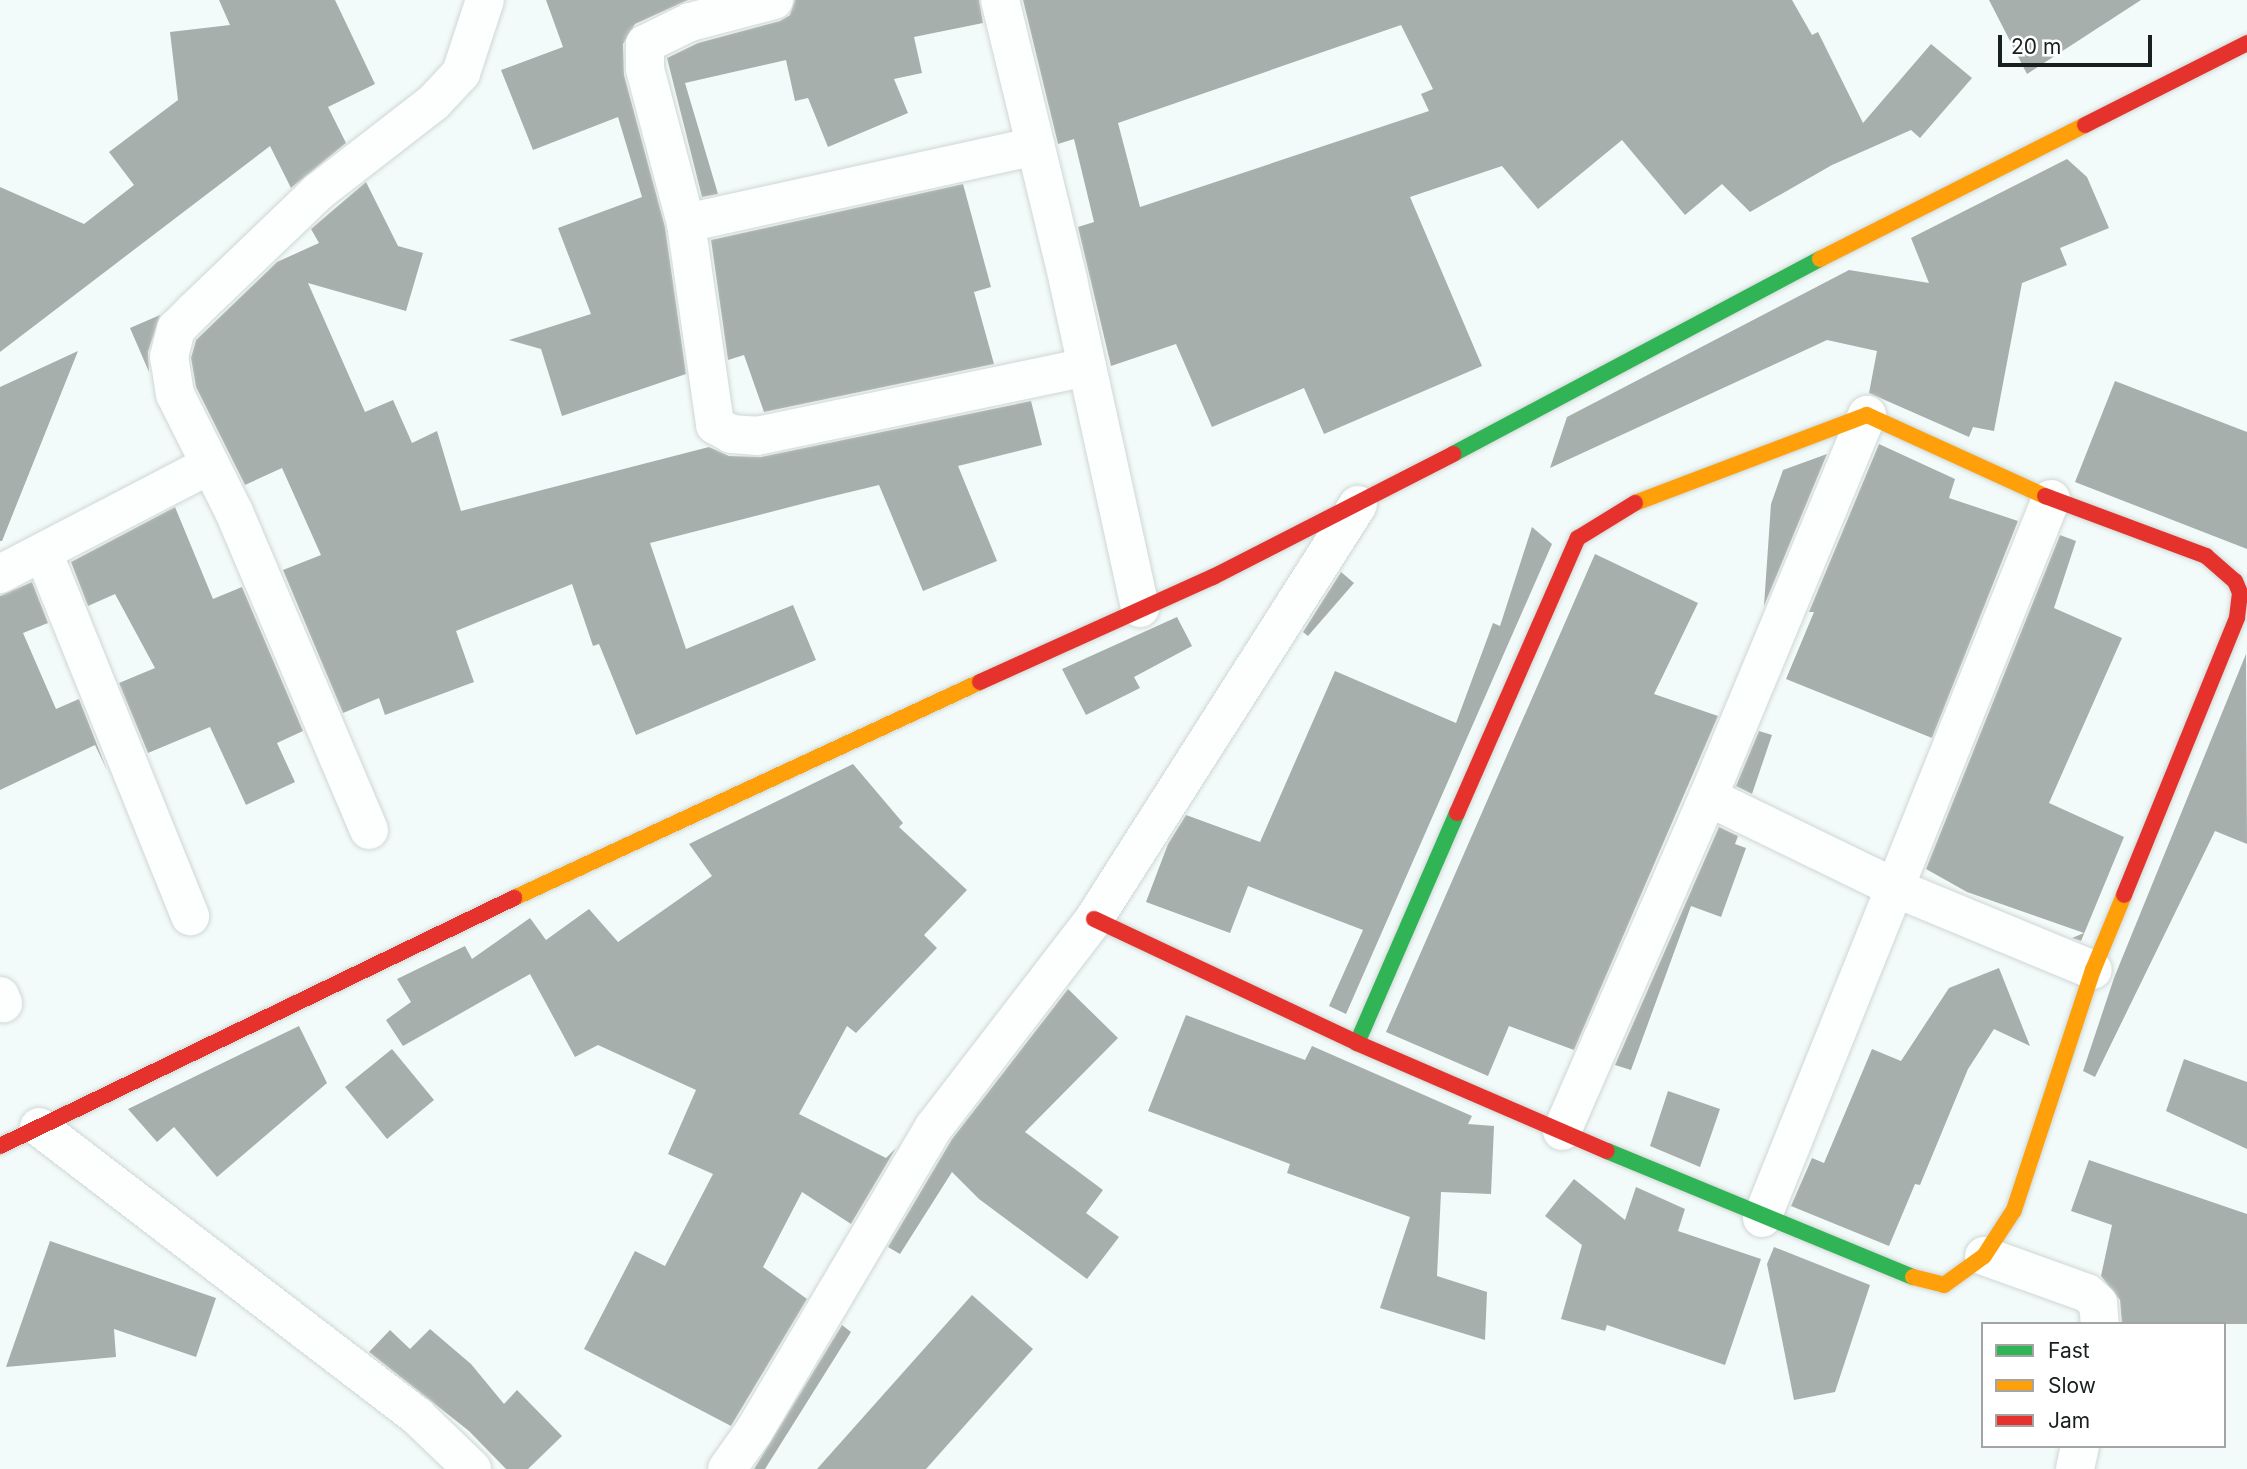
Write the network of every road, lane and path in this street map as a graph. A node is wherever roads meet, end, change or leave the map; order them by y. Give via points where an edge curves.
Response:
1 (485, 0) edge
2 (774, 0) edge
3 (1000, 0) edge
4 (2247, 43) edge
5 (1036, 146) junction
6 (685, 223) junction
7 (1087, 367) junction
8 (1867, 415) junction
9 (209, 465) junction
10 (2051, 499) junction
11 (1358, 505) junction
12 (43, 552) junction
13 (0, 574) edge
14 (1140, 608) junction
15 (1708, 797) junction
16 (369, 830) dead end
17 (1895, 888) junction
18 (190, 916) dead end
19 (1094, 919) junction
20 (2093, 970) junction
21 (1357, 1043) junction
22 (39, 1128) junction
23 (1562, 1131) junction
24 (0, 1146) edge
25 (1762, 1218) junction
26 (1984, 1256) junction
27 (2100, 1322) edge
28 (2080, 1448) edge
29 (472, 1469) edge
30 (727, 1469) edge
31 (2075, 1469) edge

1 - 9 street via 461,73 452,83 318,192 176,329 169,357 175,394
2 - 6 street via 690,22 645,44 645,69
3 - 5 street
4 - 11 street via 1705,318
5 - 6 street
5 - 7 street
6 - 7 street via 712,412 715,425 731,434 757,436
7 - 14 street
8 - 10 street
8 - 15 street
8 - 21 street via 1638,502 1578,538
9 - 12 street
9 - 16 street via 234,512
10 - 17 street
10 - 20 street via 2206,556 2228,573 2240,593 2237,618
11 - 14 street
11 - 19 street
12 - 13 street
12 - 18 street
14 - 22 street via 695,811
15 - 17 street
15 - 23 street
17 - 20 street
17 - 25 street
19 - 21 street
19 - 30 street via 933,1127 754,1431
20 - 26 street via 2014,1210
21 - 23 street
22 - 24 street
22 - 29 street via 418,1417
23 - 25 street
25 - 26 street via 1935,1285 1960,1277
26 - 27 street via 2087,1293 2098,1303
28 - 31 street

